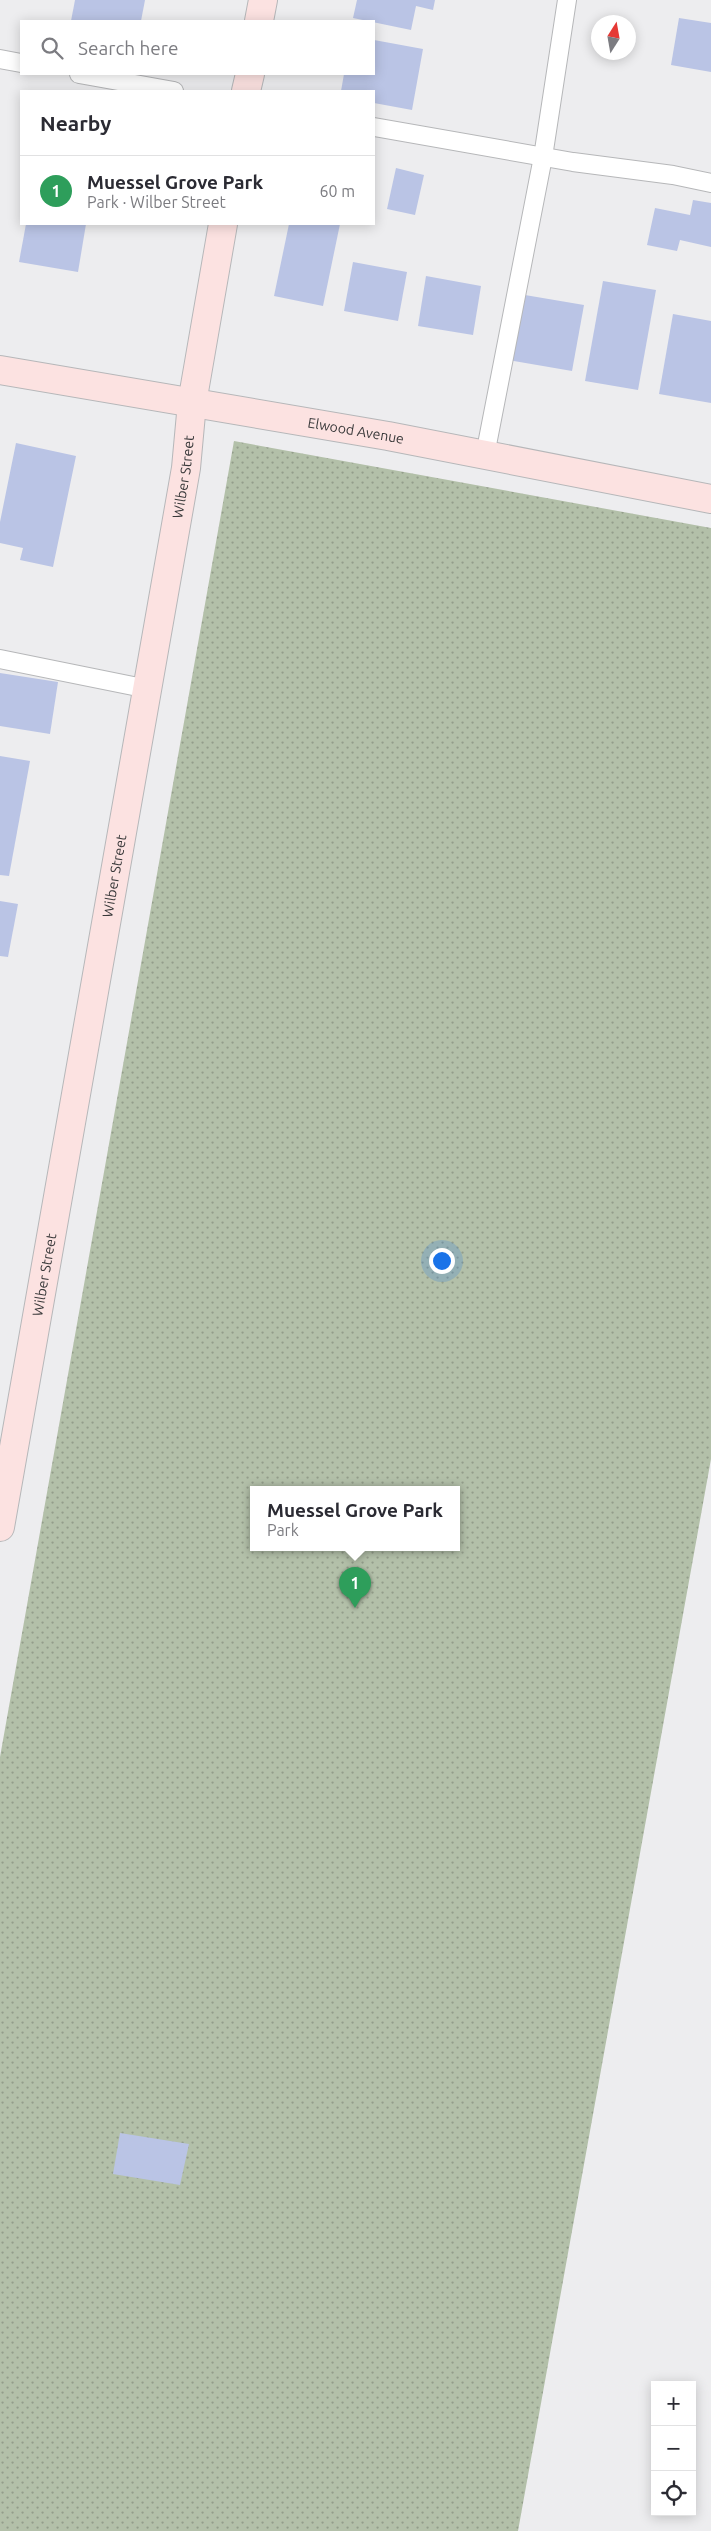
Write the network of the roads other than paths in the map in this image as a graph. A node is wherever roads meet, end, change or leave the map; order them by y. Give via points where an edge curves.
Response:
1 (263, 0) edge
2 (567, 0) edge
3 (259, 20) edge
4 (0, 59) edge
5 (20, 63) edge
6 (85, 75) edge
7 (250, 75) edge
8 (168, 90) edge
9 (246, 90) edge
10 (375, 127) edge
11 (543, 156) junction
12 (711, 184) edge
13 (223, 225) edge
14 (0, 370) edge
15 (192, 403) junction
16 (485, 455) junction
17 (711, 500) edge
18 (0, 659) edge
19 (148, 689) junction
20 (1, 1520) edge

1 - 3 street
2 - 11 lane
4 - 5 lane
6 - 8 lane
7 - 9 street
10 - 11 lane
11 - 12 lane via 673,175
11 - 16 lane
13 - 15 street, Wilber Street
14 - 15 street, Elwood Avenue
15 - 16 street, Elwood Avenue
15 - 19 street, Wilber Street via 186,468
16 - 17 street, Elwood Avenue
18 - 19 lane
19 - 20 street, Wilber Street

